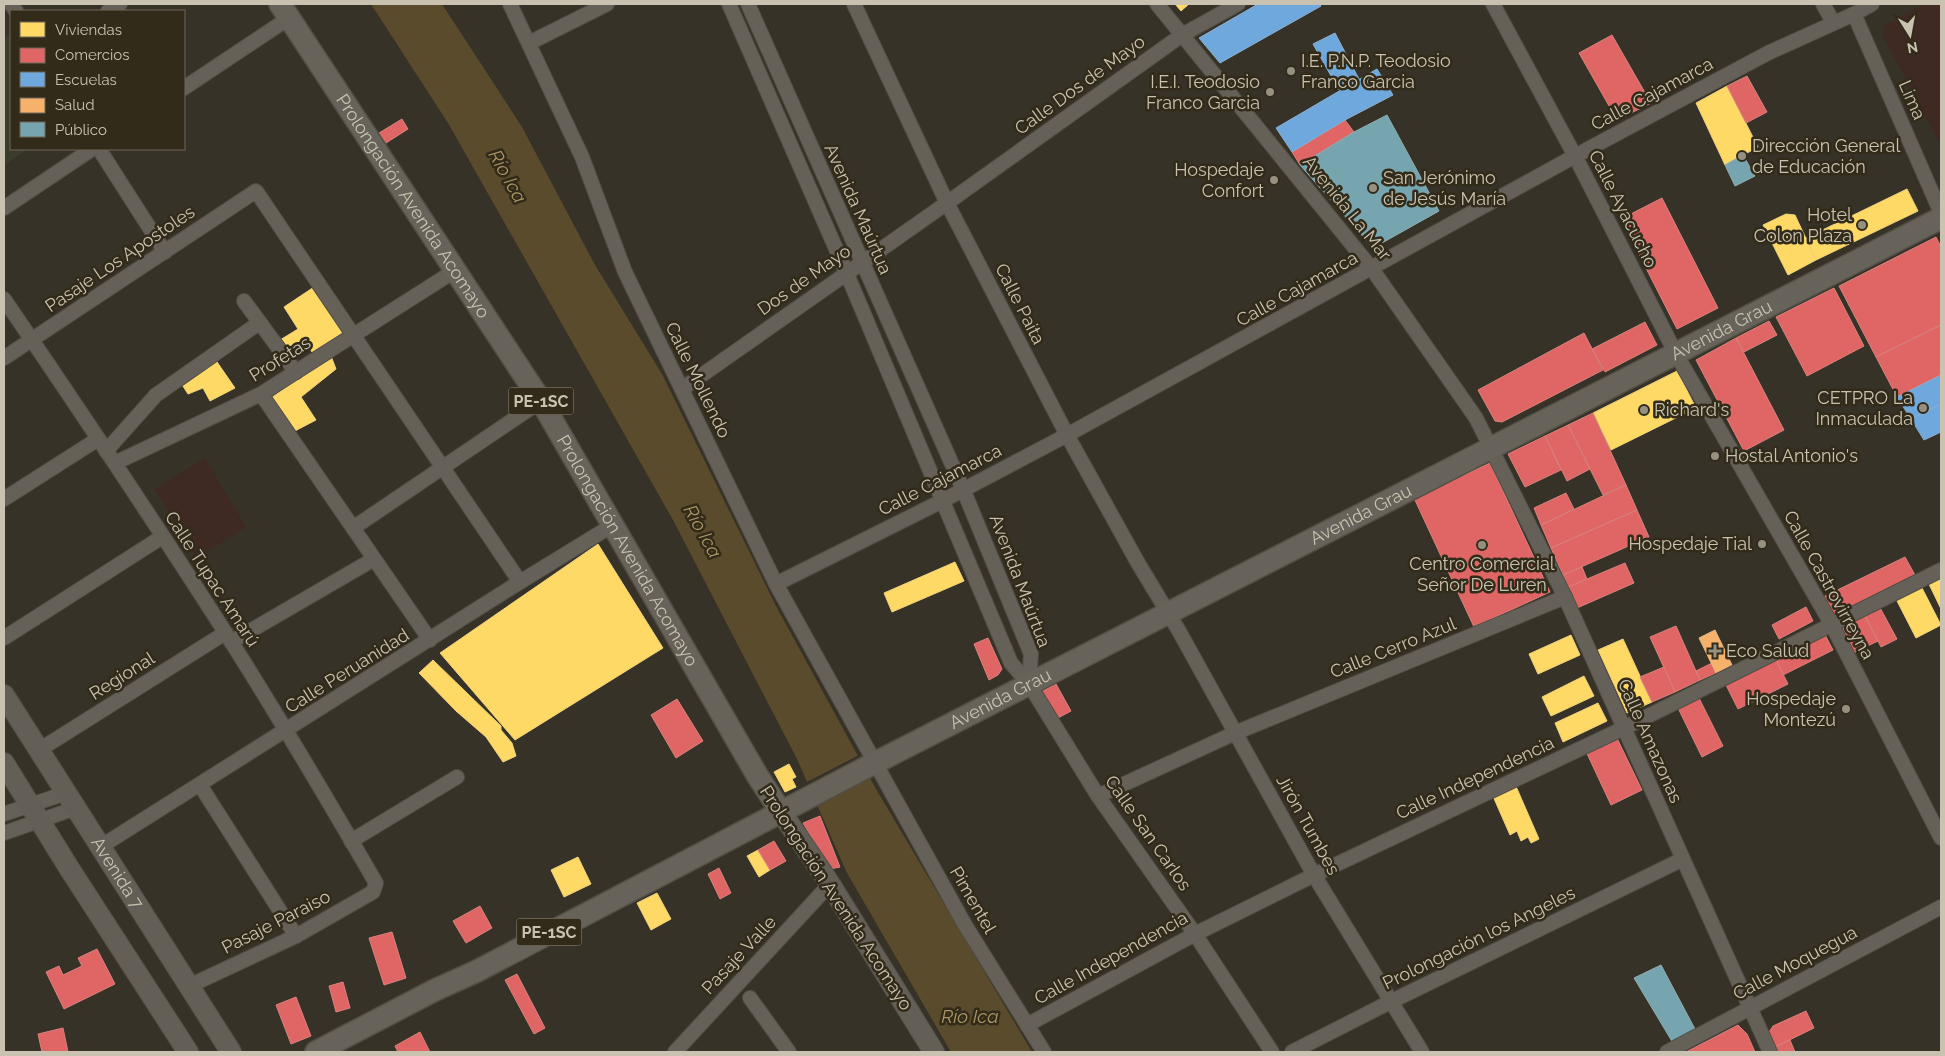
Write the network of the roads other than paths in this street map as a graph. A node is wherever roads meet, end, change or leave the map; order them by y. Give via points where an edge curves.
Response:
1 (510, 4) edge
2 (607, 4) edge
3 (729, 4) edge
4 (748, 4) edge
5 (854, 4) edge
6 (1157, 4) edge
7 (1238, 4) edge
8 (1493, 4) edge
9 (1823, 4) edge
10 (1872, 4) edge
11 (285, 11) edge
12 (1854, 14) junction
13 (1833, 22) junction
14 (1182, 35) junction
15 (529, 43) junction
16 (185, 87) edge
17 (91, 150) edge
18 (100, 150) edge
19 (1575, 156) junction
20 (947, 204) junction
21 (4, 208) edge
22 (1941, 213) edge
23 (1941, 218) edge
24 (166, 252) junction
25 (861, 262) junction
26 (1372, 269) junction
27 (456, 270) junction
28 (847, 274) junction
29 (4, 299) edge
30 (244, 301) dead end
31 (259, 323) junction
32 (354, 336) junction
33 (32, 340) junction
34 (1676, 354) junction
35 (4, 358) edge
36 (296, 372) junction
37 (682, 388) junction
38 (261, 394) junction
39 (541, 401) junction
40 (1067, 435) junction
41 (102, 445) junction
42 (1492, 448) junction
43 (115, 463) junction
44 (442, 468) junction
45 (963, 489) junction
46 (4, 499) edge
47 (942, 501) junction
48 (613, 525) junction
49 (353, 528) junction
50 (162, 537) junction
51 (374, 559) junction
52 (1941, 570) edge
53 (520, 582) junction
54 (776, 584) junction
55 (1564, 597) junction
56 (1169, 613) junction
57 (1832, 625) junction
58 (4, 638) edge
59 (228, 638) junction
60 (430, 640) junction
61 (1029, 684) junction
62 (4, 695) edge
63 (1624, 728) junction
64 (286, 731) junction
65 (1235, 733) junction
66 (39, 750) junction
67 (4, 763) edge
68 (871, 765) junction
69 (458, 777) dead end
70 (200, 785) junction
71 (1098, 796) junction
72 (71, 801) junction
73 (781, 812) junction
74 (36, 813) junction
75 (4, 814) edge
76 (4, 833) edge
77 (1941, 838) edge
78 (352, 841) junction
79 (100, 847) junction
80 (1683, 859) junction
81 (1314, 875) junction
82 (830, 884) junction
83 (376, 887) joint
84 (1941, 906) edge
85 (1194, 934) junction
86 (296, 936) junction
87 (189, 986) junction
88 (750, 998) dead end
89 (1390, 1002) junction
90 (1751, 1008) junction
91 (1027, 1025) junction
92 (188, 1052) edge
93 (231, 1052) edge
94 (316, 1052) edge
95 (675, 1052) edge
96 (789, 1052) edge
97 (934, 1052) edge
98 (1044, 1052) edge
99 (1272, 1052) edge
100 (1292, 1052) edge
101 (1422, 1052) edge
102 (1667, 1052) edge
103 (1770, 1052) edge

1 - 15 street, Calle Mollendo
2 - 15 street
3 - 28 street, Avenida Maúrtua
4 - 25 street, Avenida Maúrtua
5 - 20 street, Calle Paita
6 - 14 street, Avenida La Mar
7 - 14 street, Calle Dos de Mayo
8 - 19 street, Calle Ayacucho
9 - 13 street
10 - 12 street
11 - 16 street
11 - 27 main road, Prolongación Avenida Acomayo / PE-1SC
12 - 13 street
12 - 22 street, Lima
13 - 19 street, Calle Cajamarca
14 - 20 street, Calle Dos de Mayo
14 - 26 street, Avenida La Mar
15 - 37 street, Calle Mollendo via 582,157 625,272
17 - 21 street
18 - 24 street
19 - 26 street, Calle Cajamarca
19 - 34 street, Calle Ayacucho
20 - 25 street, Dos de Mayo
20 - 40 street, Calle Paita
23 - 34 main road, Avenida Grau
24 - 32 street, Pasaje Los Apostoles via 256,191
24 - 33 street, Pasaje Los Apostoles
25 - 28 street, Dos de Mayo
25 - 45 street, Avenida Maúrtua
26 - 40 street, Calle Cajamarca
26 - 42 street, Avenida La Mar via 1476,418
27 - 32 street, Profetas
27 - 39 main road, Prolongación Avenida Acomayo / PE-1SC
28 - 37 street, Dos de Mayo
28 - 47 street, Avenida Maúrtua
29 - 33 street, Calle Tupac Amarú
30 - 31 street
31 - 36 street
31 - 41 street via 156,395
32 - 36 street, Profetas
32 - 44 street
33 - 35 street, Pasaje Los Apostoles
33 - 41 street, Calle Tupac Amarú
34 - 42 main road, Avenida Grau
34 - 57 street, Calle Castrovirreyna
36 - 38 street, Profetas
37 - 54 street, Calle Mollendo
38 - 43 street, Profetas
38 - 49 street
39 - 44 street
39 - 48 main road, Prolongación Avenida Acomayo / PE-1SC
40 - 45 street, Calle Cajamarca
40 - 56 street, Calle Paita
41 - 43 street, Calle Tupac Amarú
41 - 46 street
42 - 55 street, Calle Amazonas
42 - 56 main road, Avenida Grau
43 - 50 street, Calle Tupac Amarú
44 - 49 street
44 - 53 street
45 - 47 street, Calle Cajamarca
45 - 61 street, Avenida Maúrtua via 1031,654
47 - 54 street, Calle Cajamarca
47 - 61 street, Avenida Maúrtua via 1011,663
48 - 53 street, Calle Peruanidad
48 - 73 main road, Prolongación Avenida Acomayo / PE-1SC
49 - 51 street
50 - 58 street
50 - 59 street, Calle Tupac Amarú
51 - 59 street, Regional
51 - 60 street
52 - 57 street, Calle Independencia
53 - 60 street, Calle Peruanidad
54 - 68 street, Calle Mollendo
55 - 63 street, Calle Amazonas
55 - 65 street, Calle Cerro Azul
56 - 61 main road, Avenida Grau
56 - 65 street, Jirón Tumbes
57 - 63 street, Calle Independencia
57 - 77 street, Calle Castrovirreyna
59 - 64 street, Calle Tupac Amarú
59 - 66 street, Regional
60 - 64 street, Calle Peruanidad
61 - 68 main road, Avenida Grau
61 - 71 street, Calle San Carlos
62 - 66 street, Avenida 7
63 - 80 street, Calle Amazonas
63 - 81 street, Calle Independencia
64 - 70 street, Calle Peruanidad
64 - 78 street, Calle Tupac Amarú
65 - 71 street, Calle Cerro Azul
65 - 81 street, Jirón Tumbes
66 - 72 street, Avenida 7
67 - 74 street, Avenida 7
68 - 73 main road, Avenida Grau
68 - 91 street, Pimentel
69 - 78 street
70 - 79 street, Calle Peruanidad
70 - 86 street
71 - 85 street, Calle San Carlos
72 - 74 street
72 - 79 street, Avenida 7
73 - 82 street, Prolongación Avenida Acomayo
73 - 94 main road, PE-1SC
74 - 75 street
74 - 76 street
74 - 92 street, Avenida 7
78 - 83 street, Calle Tupac Amarú
79 - 87 street, Avenida 7
80 - 89 street, Prolongación los Angeles
80 - 90 street, Calle Amazonas
81 - 85 street, Calle Independencia
81 - 89 street, Jirón Tumbes
82 - 95 street, Pasaje Valle
82 - 97 street, Prolongación Avenida Acomayo
83 - 86 street, Pasaje Paraiso via 373,892
84 - 90 street, Calle Moquegua
85 - 91 street, Calle Independencia
85 - 99 street, Calle San Carlos
86 - 87 street, Pasaje Paraiso
87 - 93 street, Avenida 7
88 - 96 street
89 - 100 street, Prolongación los Angeles
89 - 101 street, Jirón Tumbes
90 - 102 street, Calle Moquegua
90 - 103 street, Calle Amazonas
91 - 98 street, Pimentel

